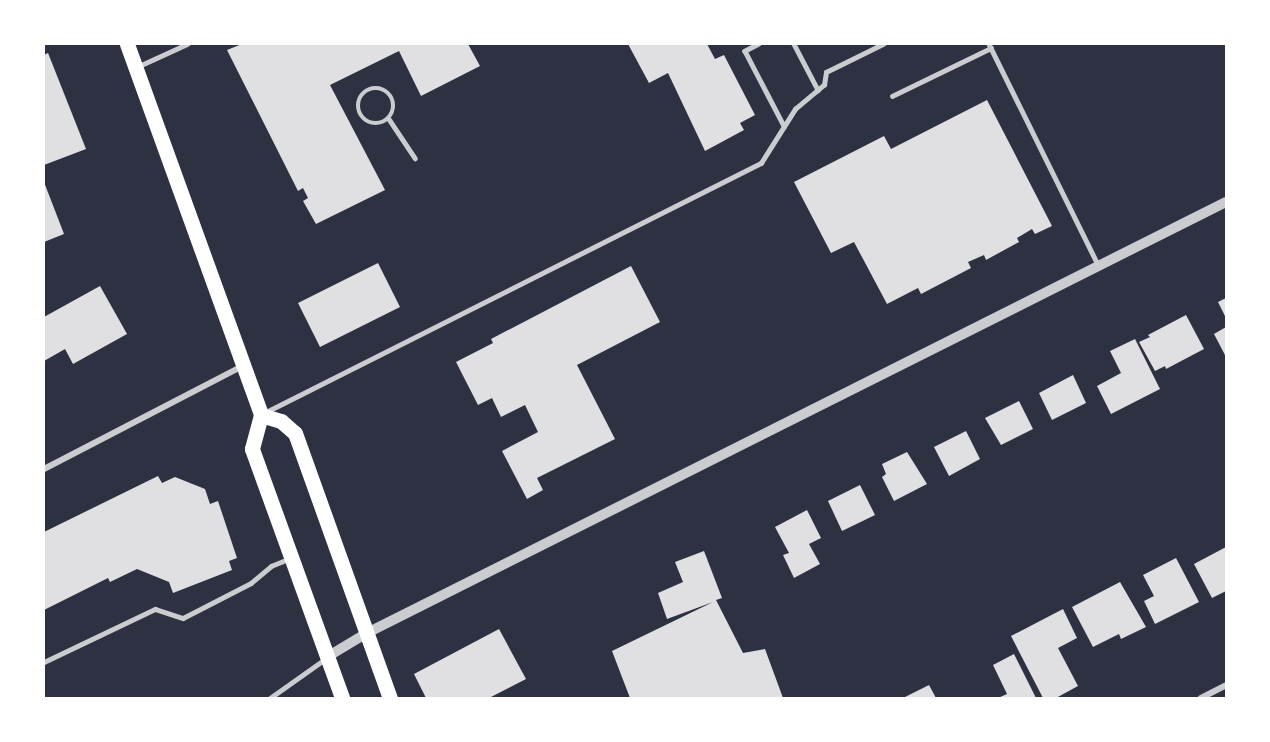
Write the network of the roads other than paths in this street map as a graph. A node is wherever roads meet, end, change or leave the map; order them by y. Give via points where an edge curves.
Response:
1 (127, 44) edge
2 (187, 44) edge
3 (759, 44) edge
4 (794, 44) edge
5 (883, 44) edge
6 (990, 46) edge
7 (136, 68) junction
8 (818, 90) junction
9 (892, 96) dead end
10 (389, 119) junction
11 (784, 126) junction
12 (415, 158) dead end
13 (1227, 202) edge
14 (1099, 266) junction
15 (243, 366) junction
16 (261, 415) junction
17 (44, 469) edge
18 (291, 558) junction
19 (367, 633) junction
20 (327, 657) junction
21 (44, 662) edge
22 (1227, 685) edge
23 (270, 699) edge
24 (342, 699) edge
25 (390, 699) edge
26 (1201, 699) edge

1 - 7 main road
2 - 7 lane
3 - 11 lane via 745,51
4 - 8 lane
5 - 8 lane via 826,72 824,85
6 - 9 lane
6 - 14 lane
7 - 15 main road
8 - 11 lane via 795,109
10 - 10 lane via 394,108 391,96 376,89 365,93 359,108 364,118 374,124
10 - 12 lane
11 - 16 lane via 760,163
13 - 14 street
14 - 19 street
15 - 16 main road
15 - 17 street
16 - 18 main road via 252,448
16 - 19 main road via 281,421 295,433
18 - 20 main road
18 - 21 lane via 183,618 155,609
19 - 20 street
19 - 25 main road
20 - 23 lane
20 - 24 main road
22 - 26 street

